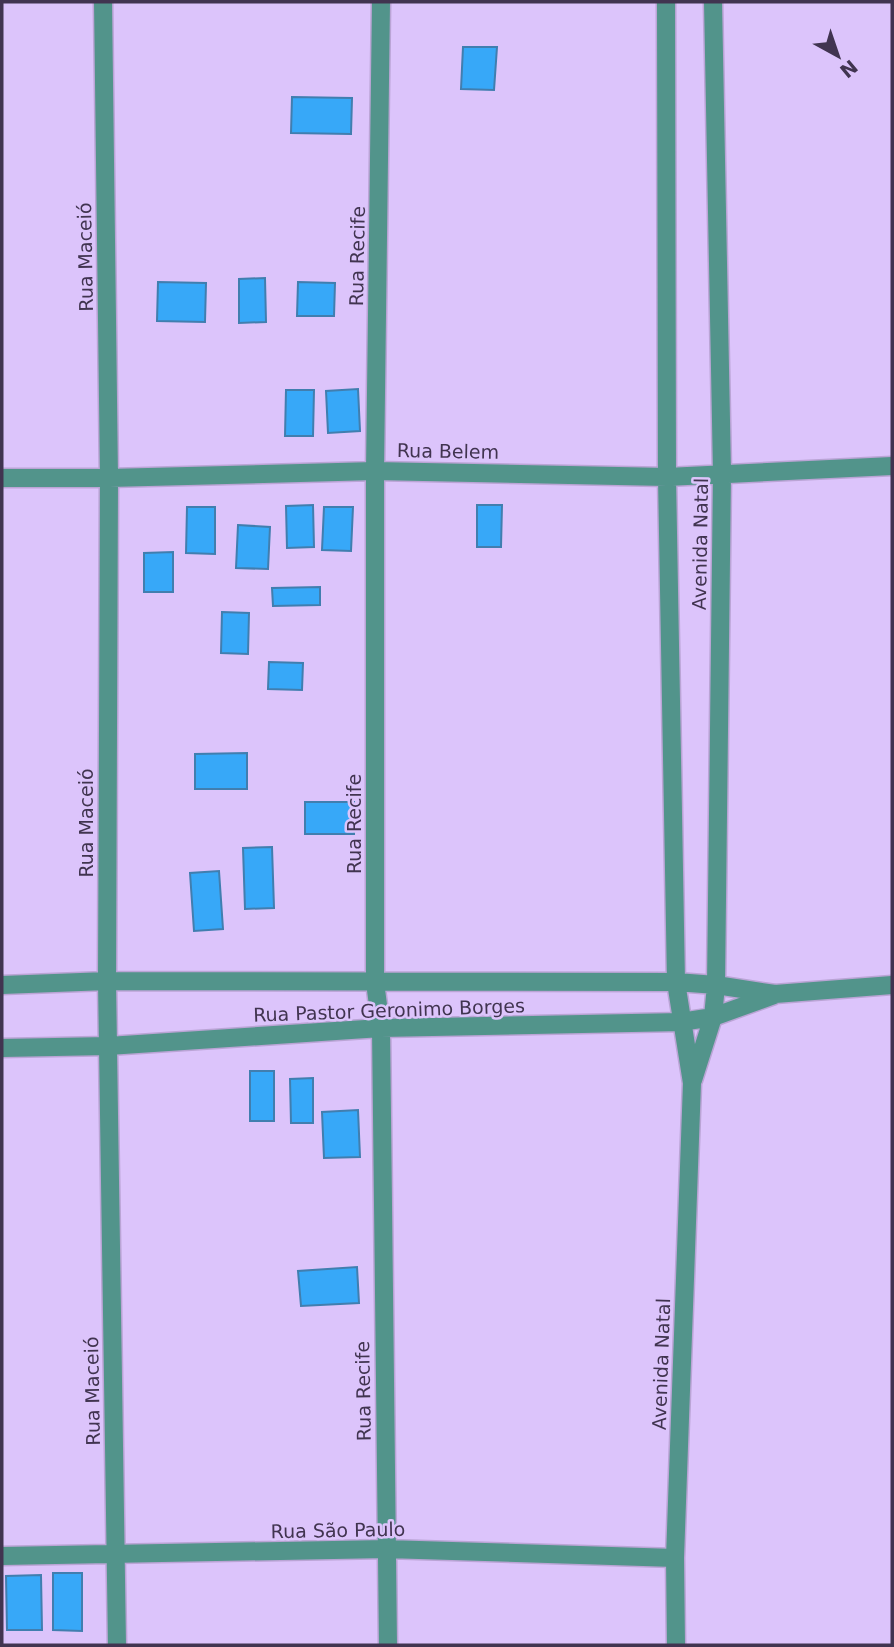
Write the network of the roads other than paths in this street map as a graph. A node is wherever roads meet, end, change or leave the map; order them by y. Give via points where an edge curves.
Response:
1 (103, 2) edge
2 (381, 2) edge
3 (666, 2) edge
4 (713, 2) edge
5 (892, 466) edge
6 (375, 471) junction
7 (722, 473) junction
8 (667, 477) junction
9 (2, 478) edge
10 (109, 478) junction
11 (107, 981) junction
12 (375, 982) junction
13 (676, 982) junction
14 (2, 985) edge
15 (716, 985) junction
16 (892, 985) edge
17 (775, 994) junction
18 (713, 1017) junction
19 (681, 1022) junction
20 (381, 1028) junction
21 (108, 1046) junction
22 (2, 1048) edge
23 (692, 1083) junction
24 (386, 1549) junction
25 (116, 1555) junction
26 (2, 1556) edge
27 (676, 1558) junction
28 (117, 1645) edge
29 (388, 1645) edge
30 (676, 1645) edge

1 - 10 street, Rua Maceió
2 - 6 street, Rua Recife
3 - 8 street, Avenida Natal
4 - 7 street, Avenida Natal
5 - 7 street, Rua Belem
6 - 8 street, Rua Belem
6 - 10 street, Rua Belem
6 - 12 street, Rua Recife
7 - 8 street, Rua Belem
7 - 15 street, Avenida Natal
8 - 13 street, Avenida Natal
9 - 10 street, Rua Belem
10 - 11 street, Rua Maceió
11 - 12 street, Rua Pastor Geronimo Borges
11 - 14 street, Rua Pastor Geronimo Borges
11 - 21 street, Rua Maceió
12 - 13 street, Rua Pastor Geronimo Borges
12 - 20 street, Rua Recife
13 - 15 street, Rua Pastor Geronimo Borges
13 - 19 street, Avenida Natal
15 - 17 street, Rua Pastor Geronimo Borges
15 - 18 street, Avenida Natal
16 - 17 street, Rua Pastor Geronimo Borges
17 - 18 street, Rua Pastor Geronimo Borges
18 - 19 street, Rua Pastor Geronimo Borges
18 - 23 street, Avenida Natal
19 - 20 street, Rua Pastor Geronimo Borges
19 - 23 street, Avenida Natal
20 - 21 street, Rua Pastor Geronimo Borges
20 - 24 street, Rua Recife
21 - 22 street, Rua Pastor Geronimo Borges
21 - 25 street, Rua Maceió
23 - 27 street, Avenida Natal
24 - 25 street, Rua São Paulo
24 - 27 street, Rua São Paulo
24 - 29 street, Rua Recife
25 - 26 street, Rua São Paulo
25 - 28 street, Rua Maceió
27 - 30 street, Avenida Natal

